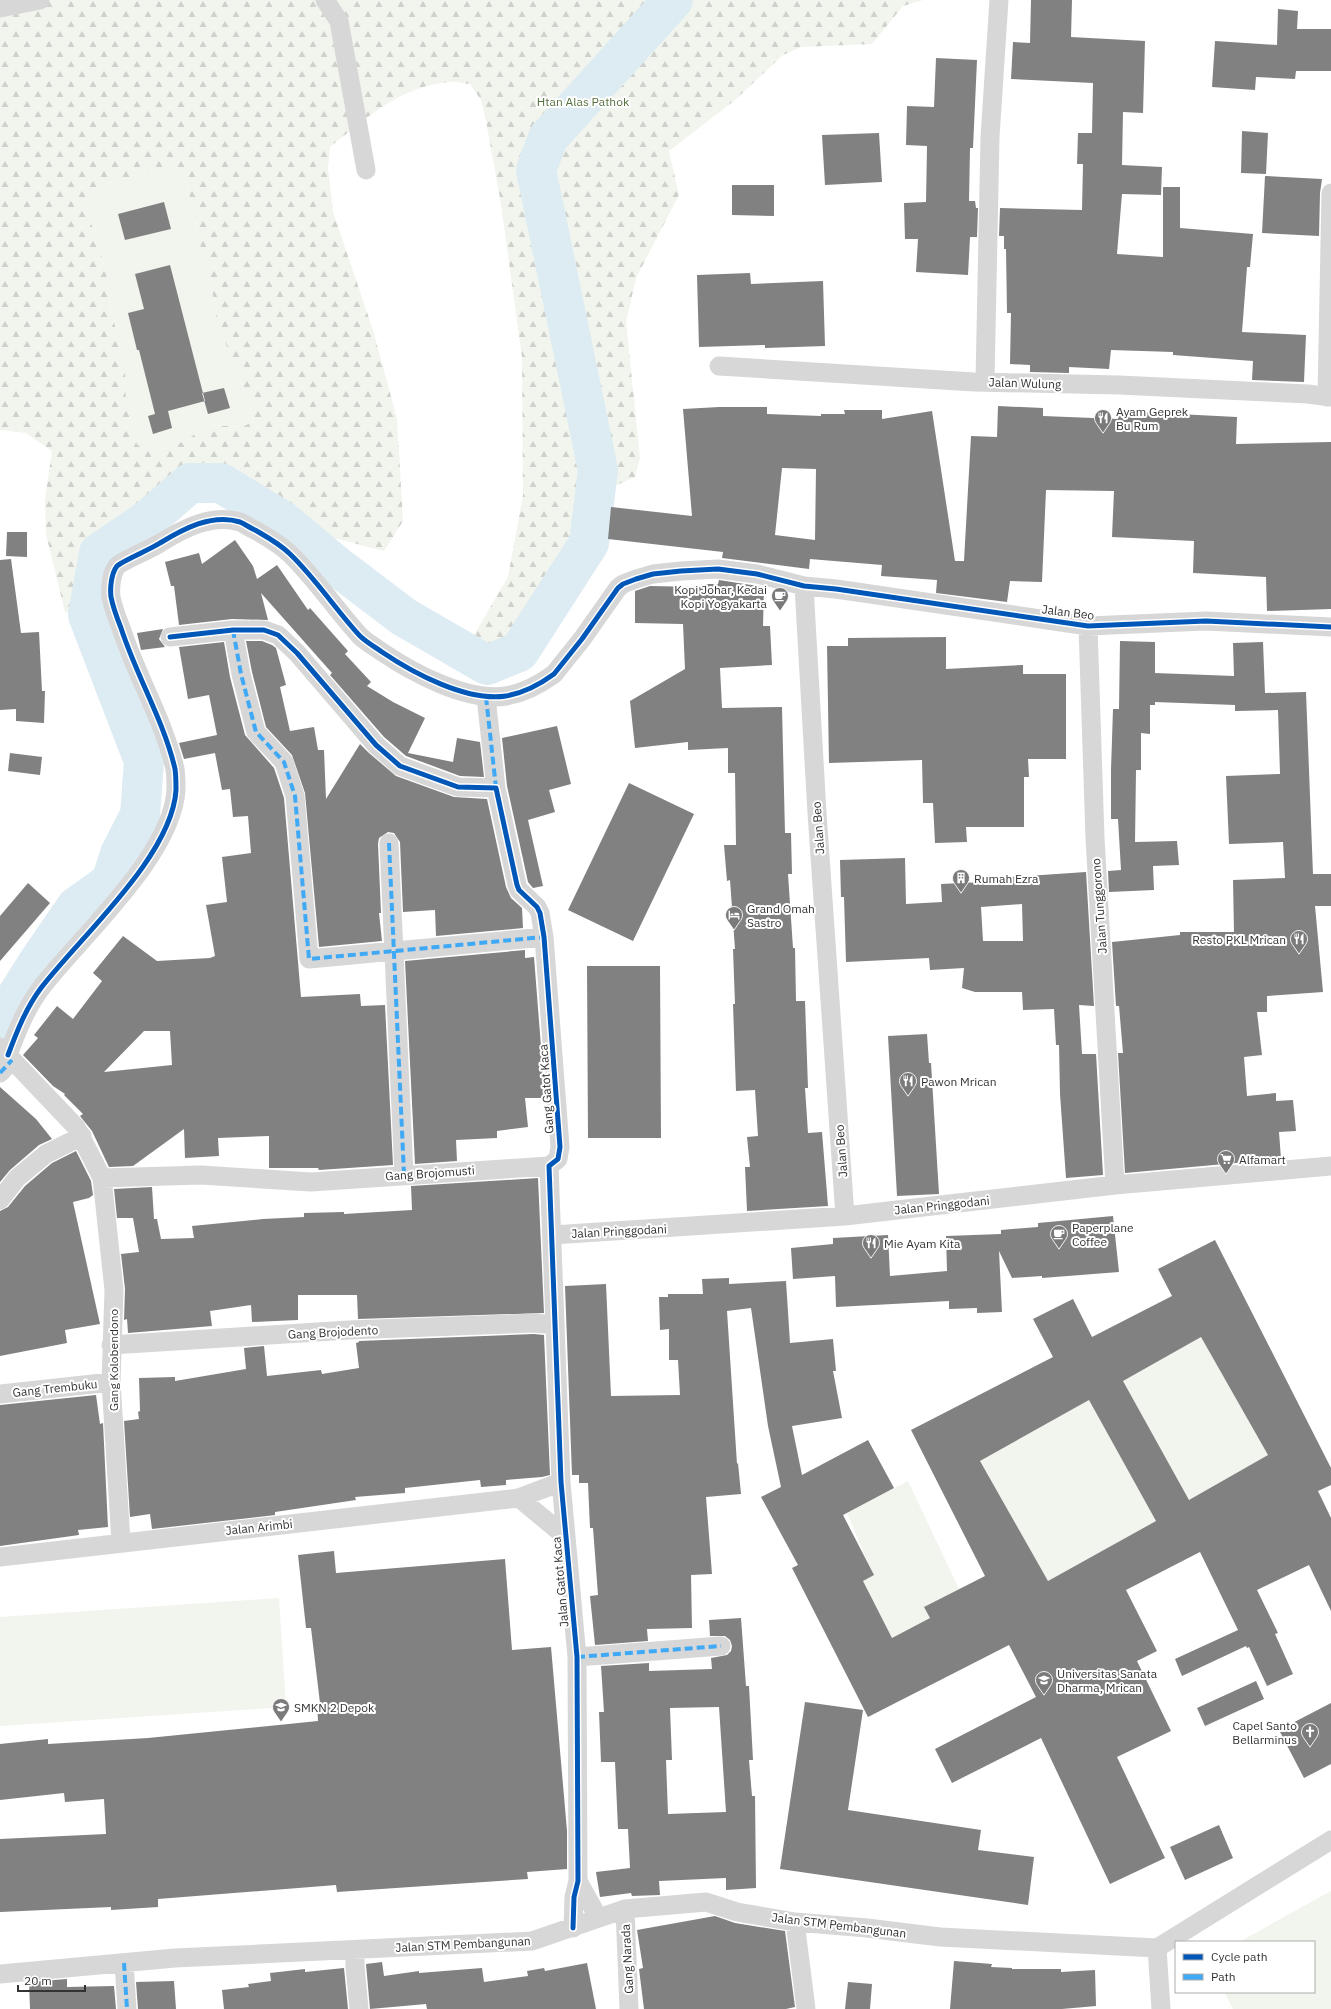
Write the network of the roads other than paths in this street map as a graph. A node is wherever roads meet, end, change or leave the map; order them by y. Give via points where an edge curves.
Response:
1 (40, 0) edge
2 (324, 0) edge
3 (998, 0) edge
4 (0, 8) edge
5 (366, 170) dead end
6 (1331, 193) edge
7 (719, 366) dead end
8 (985, 381) junction
9 (1329, 397) edge
10 (804, 586) junction
11 (1088, 626) junction
12 (1331, 627) edge
13 (233, 630) junction
14 (170, 636) dead end
15 (486, 697) junction
16 (496, 788) junction
17 (389, 843) dead end
18 (544, 937) junction
19 (395, 952) junction
20 (5, 1059) edge
21 (82, 1136) junction
22 (549, 1166) junction
23 (1331, 1166) edge
24 (404, 1175) junction
25 (102, 1178) junction
26 (1115, 1185) junction
27 (0, 1200) edge
28 (845, 1216) junction
29 (552, 1235) junction
30 (555, 1325) junction
31 (111, 1345) junction
32 (111, 1382) junction
33 (0, 1394) edge
34 (561, 1482) junction
35 (519, 1498) junction
36 (566, 1537) junction
37 (121, 1542) junction
38 (0, 1558) edge
39 (721, 1646) dead end
40 (577, 1657) junction
41 (1331, 1840) edge
42 (578, 1881) junction
43 (625, 1909) junction
44 (598, 1917) junction
45 (795, 1922) junction
46 (573, 1928) junction
47 (1157, 1948) junction
48 (355, 1950) junction
49 (124, 1963) junction
50 (0, 1974) edge
51 (127, 2009) edge
52 (359, 2009) edge
53 (629, 2009) edge
54 (806, 2009) edge
55 (1162, 2009) edge

1 - 4 street
2 - 5 street via 339,21
3 - 8 street via 990,137
6 - 9 street
7 - 8 street, Jalan Wulung via 852,376
8 - 9 street, Jalan Wulung via 1119,385
10 - 11 street, Jalan Beo
10 - 15 street via 757,574 718,569 653,574 636,578 618,588 554,674 523,692 504,697
10 - 28 street, Jalan Beo
11 - 12 street, Jalan Beo via 1206,621
11 - 26 street, Jalan Tunggorono via 1095,838
13 - 14 street
13 - 16 street via 264,630 278,635 297,653 376,745 400,766 458,787
13 - 19 street via 256,732 284,762 296,796 309,960
15 - 16 street, Gang Gatot Kaca
15 - 20 street via 470,695 410,671 363,638 290,554 240,522 207,521 192,526 120,563 114,572 112,598 128,649 171,757 176,776 172,815 149,857 114,903 58,966 31,1003
16 - 18 street, Gang Gatot Kaca via 517,885 519,890 538,907
17 - 19 street
18 - 19 street
18 - 22 street, Gang Gatot Kaca via 560,1147 558,1159
19 - 24 street
20 - 21 street, Gang Kolobendono via 76,1127
21 - 25 street, Gang Kolobendono
21 - 27 street via 46,1154 17,1178
22 - 24 street, Gang Brojomusti
22 - 29 street
23 - 26 street, Jalan Pringgodani
24 - 25 street, Gang Brojomusti via 311,1182 201,1175
25 - 31 street, Gang Kolobendono via 114,1290
26 - 28 street, Jalan Pringgodani
28 - 29 street, Jalan Pringgodani
29 - 30 street, Jalan Gatot Kaca
30 - 31 street, Gang Brojodento via 534,1323 349,1330
30 - 34 street, Jalan Gatot Kaca
31 - 32 street, Gang Kolobendono
32 - 33 street, Gang Trembuku
32 - 37 street, Gang Kolobendono
34 - 35 street, Jalan Arimbi
34 - 36 street, Jalan Gatot Kaca
35 - 36 street
35 - 37 street, Jalan Arimbi
36 - 40 street, Jalan Gatot Kaca
37 - 38 street, Jalan Arimbi
39 - 40 street
40 - 42 street, Jalan Gatot Kaca
41 - 47 street
42 - 44 street, Jalan Gatot Kaca
42 - 46 street, Jalan Gatot Kaca via 574,1897
43 - 44 street, Jalan STM Pembangunan
43 - 45 street, Jalan STM Pembangunan via 706,1902 737,1912
43 - 53 street, Gang Narada
44 - 46 street, Jalan STM Pembangunan
45 - 47 street, Jalan STM Pembangunan via 940,1937
45 - 54 street
46 - 48 street, Jalan STM Pembangunan via 532,1941
47 - 55 street
48 - 49 street, Jalan STM Pembangunan
48 - 52 street via 354,1966
49 - 50 street, Jalan STM Pembangunan
49 - 51 street

